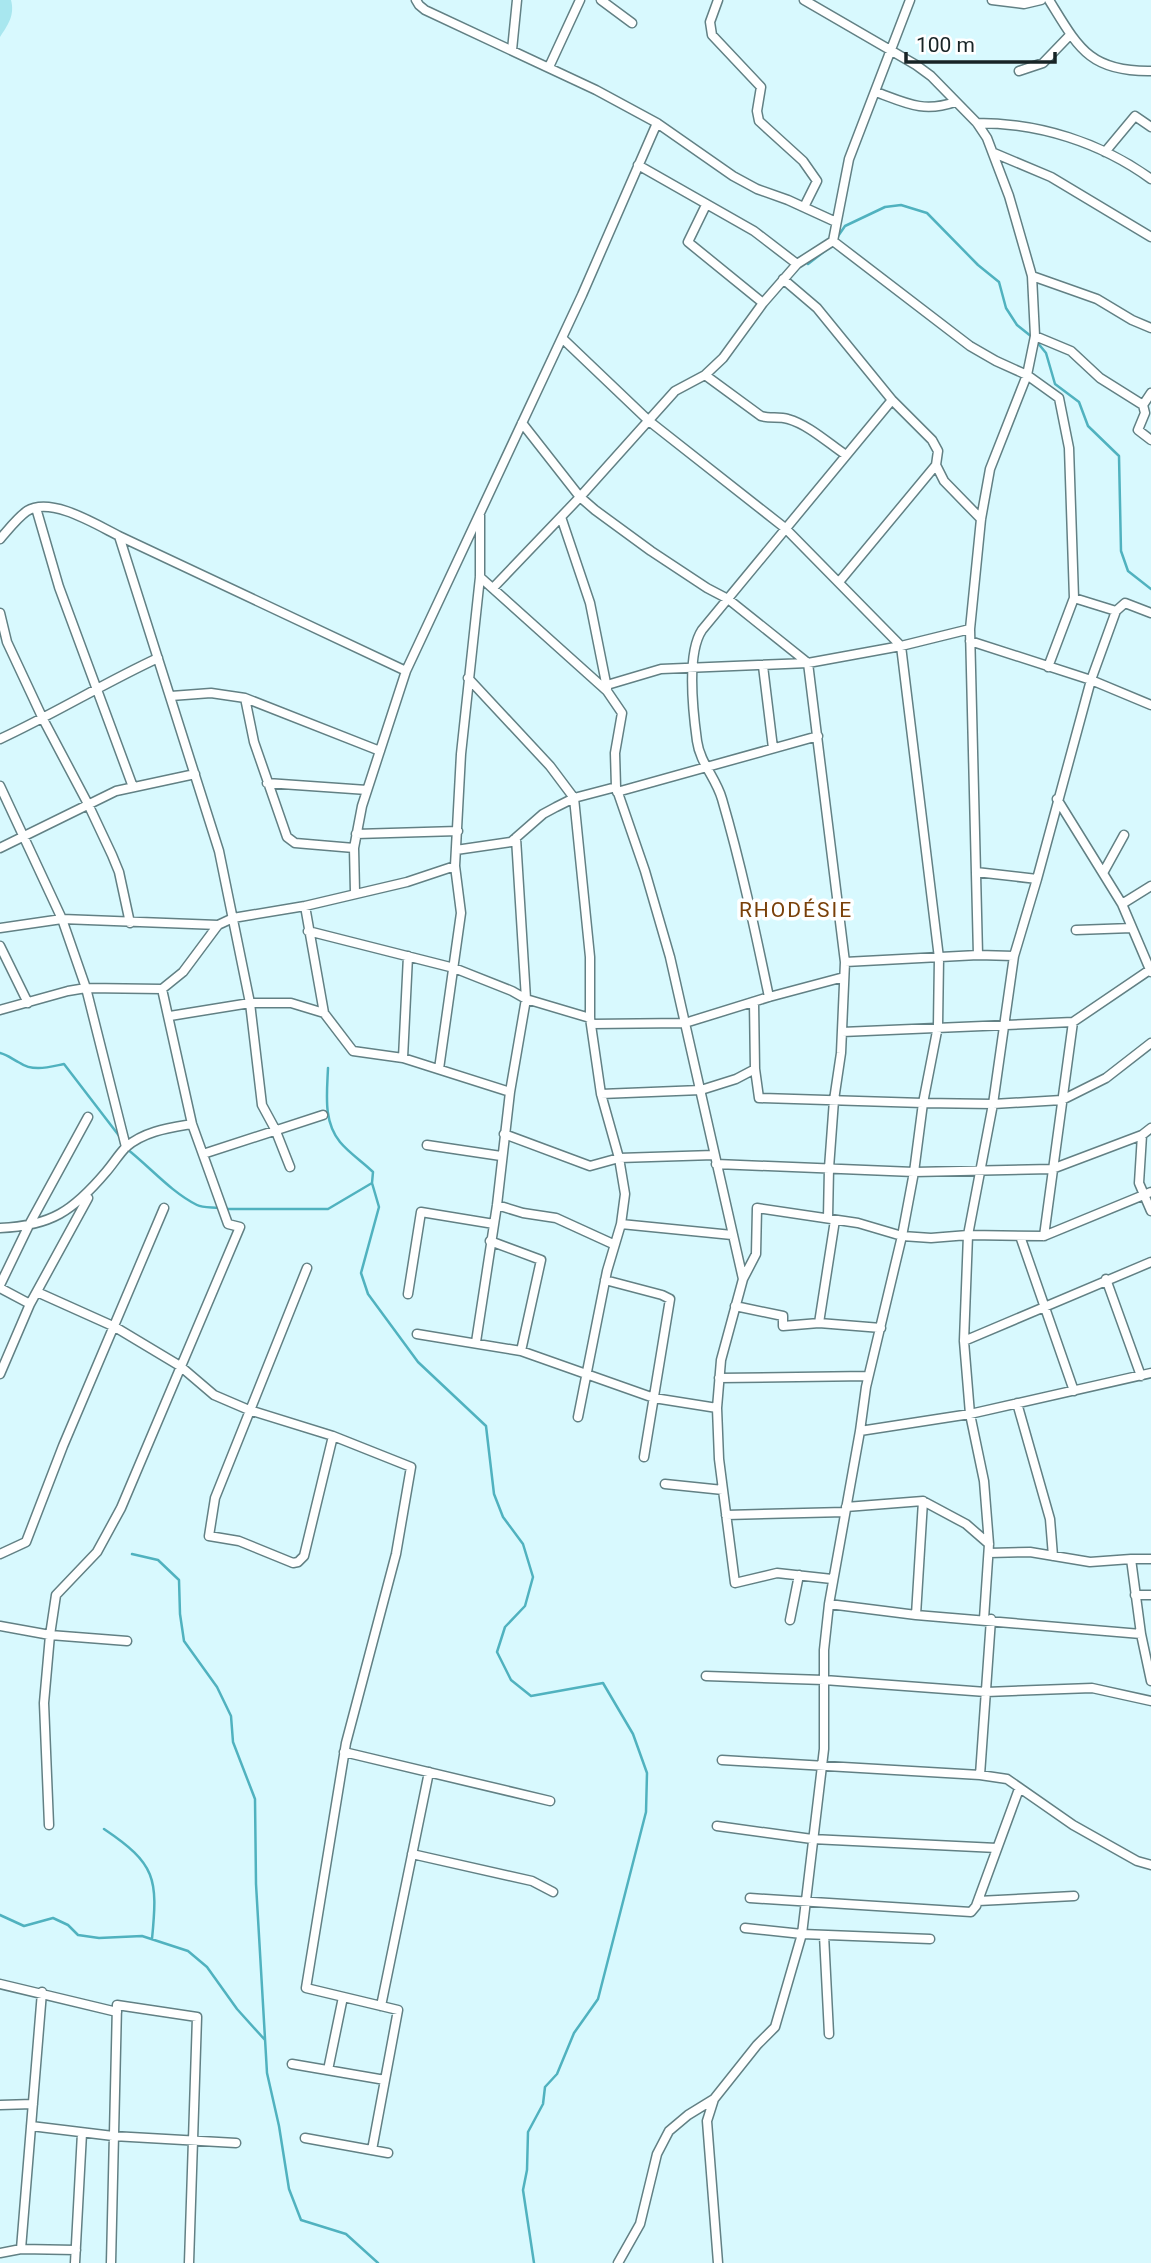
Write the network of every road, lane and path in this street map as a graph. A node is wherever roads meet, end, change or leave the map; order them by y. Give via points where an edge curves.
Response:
1 (416, 0) edge
2 (517, 0) edge
3 (580, 0) edge
4 (601, 0) edge
5 (718, 0) edge
6 (804, 0) edge
7 (910, 0) edge
8 (992, 0) edge
9 (1041, 0) edge
10 (1049, 0) edge
11 (632, 23) dead end
12 (1070, 34) junction
13 (512, 50) junction
14 (891, 52) junction
15 (549, 68) junction
16 (1019, 71) dead end
17 (1151, 71) edge
18 (876, 92) junction
19 (955, 102) junction
20 (657, 123) junction
21 (977, 123) junction
22 (1151, 127) edge
23 (1105, 152) junction
24 (994, 153) junction
25 (638, 165) junction
26 (1151, 179) edge
27 (706, 205) junction
28 (804, 207) junction
29 (836, 222) junction
30 (1151, 237) edge
31 (833, 241) junction
32 (797, 264) junction
33 (1032, 276) junction
34 (783, 279) junction
35 (763, 303) junction
36 (1151, 328) edge
37 (1035, 336) junction
38 (562, 338) junction
39 (705, 375) junction
40 (1027, 375) junction
41 (1151, 393) edge
42 (892, 400) junction
43 (1143, 405) junction
44 (649, 421) junction
45 (522, 423) junction
46 (1151, 440) edge
47 (846, 455) junction
48 (936, 465) junction
49 (580, 497) junction
50 (36, 508) junction
51 (480, 512) junction
52 (561, 517) junction
53 (981, 519) junction
54 (785, 528) junction
55 (119, 536) junction
56 (0, 539) edge
57 (480, 577) junction
58 (839, 582) junction
59 (493, 588) junction
60 (1074, 598) junction
61 (728, 599) junction
62 (1116, 611) junction
63 (1151, 612) edge
64 (0, 613) edge
65 (970, 629) junction
66 (970, 641) junction
67 (901, 646) junction
68 (158, 658) junction
69 (808, 663) junction
70 (763, 666) junction
71 (692, 667) junction
72 (1048, 667) junction
73 (406, 671) junction
74 (468, 678) junction
75 (1091, 680) junction
76 (607, 688) junction
77 (95, 689) junction
78 (172, 696) junction
79 (244, 698) junction
80 (1151, 705) edge
81 (43, 719) junction
82 (818, 736) junction
83 (0, 739) edge
84 (773, 748) junction
85 (380, 751) junction
86 (707, 768) junction
87 (195, 774) junction
88 (267, 783) junction
89 (0, 786) edge
90 (133, 787) junction
91 (617, 789) junction
92 (367, 790) junction
93 (574, 798) junction
94 (1058, 799) junction
95 (88, 804) junction
96 (458, 831) junction
97 (356, 834) junction
98 (1124, 835) dead end
99 (25, 836) junction
100 (516, 838) junction
101 (0, 848) edge
102 (355, 848) junction
103 (456, 850) junction
104 (455, 866) junction
105 (976, 872) junction
106 (1102, 873) junction
107 (1037, 879) junction
108 (1151, 886) edge
109 (355, 892) junction
110 (1122, 904) junction
111 (305, 905) junction
112 (233, 918) junction
113 (62, 919) junction
114 (130, 923) junction
115 (218, 925) junction
116 (0, 928) edge
117 (1132, 928) junction
118 (1076, 930) dead end
119 (308, 931) junction
120 (0, 946) edge
121 (978, 955) junction
122 (408, 956) junction
123 (1014, 956) junction
124 (939, 958) junction
125 (845, 962) junction
126 (454, 968) junction
127 (1151, 970) edge
128 (844, 977) junction
129 (86, 988) junction
130 (162, 989) junction
131 (769, 997) junction
132 (526, 999) junction
133 (754, 1002) junction
134 (28, 1003) junction
135 (250, 1003) junction
136 (0, 1010) edge
137 (324, 1013) junction
138 (170, 1016) junction
139 (590, 1021) junction
140 (1073, 1022) junction
141 (685, 1023) junction
142 (938, 1026) junction
143 (1005, 1026) junction
144 (842, 1032) junction
145 (1151, 1043) edge
146 (403, 1058) junction
147 (439, 1069) junction
148 (755, 1069) junction
149 (701, 1090) junction
150 (510, 1092) junction
151 (601, 1094) junction
152 (834, 1100) junction
153 (1062, 1100) junction
154 (923, 1104) junction
155 (993, 1104) junction
156 (323, 1115) dead end
157 (88, 1117) dead end
158 (192, 1124) junction
159 (1151, 1128) edge
160 (275, 1129) junction
161 (504, 1134) junction
162 (1142, 1135) junction
163 (427, 1145) dead end
164 (126, 1147) junction
165 (203, 1154) junction
166 (501, 1156) junction
167 (619, 1158) junction
168 (715, 1160) junction
169 (290, 1167) dead end
170 (829, 1168) junction
171 (1052, 1169) junction
172 (981, 1170) junction
173 (914, 1172) junction
174 (94, 1186) junction
175 (1147, 1194) edge
176 (497, 1205) junction
177 (164, 1208) dead end
178 (1151, 1211) edge
179 (831, 1219) junction
180 (494, 1224) junction
181 (621, 1224) junction
182 (29, 1225) junction
183 (0, 1228) edge
184 (732, 1235) junction
185 (968, 1235) junction
186 (902, 1236) junction
187 (1020, 1236) junction
188 (1044, 1236) junction
189 (491, 1241) junction
190 (613, 1244) junction
191 (1151, 1262) edge
192 (307, 1268) dead end
193 (743, 1279) junction
194 (1106, 1279) junction
195 (605, 1280) junction
196 (0, 1287) edge
197 (37, 1292) junction
198 (408, 1294) dead end
199 (30, 1304) junction
200 (1045, 1305) junction
201 (735, 1306) junction
202 (819, 1323) junction
203 (115, 1327) junction
204 (881, 1328) junction
205 (417, 1334) dead end
206 (964, 1341) junction
207 (475, 1342) junction
208 (521, 1351) junction
209 (180, 1366) junction
210 (0, 1374) edge
211 (586, 1375) junction
212 (1148, 1375) edge
213 (868, 1376) junction
214 (719, 1378) junction
215 (1074, 1391) junction
216 (654, 1398) junction
217 (1017, 1403) junction
218 (717, 1408) junction
219 (249, 1410) junction
220 (970, 1414) junction
221 (578, 1417) dead end
222 (860, 1431) junction
223 (333, 1436) junction
224 (644, 1457) dead end
225 (665, 1485) dead end
226 (723, 1490) junction
227 (923, 1501) junction
228 (846, 1509) junction
229 (726, 1515) junction
230 (989, 1549) junction
231 (0, 1554) edge
232 (1053, 1556) junction
233 (1131, 1559) junction
234 (1151, 1559) edge
235 (799, 1576) junction
236 (832, 1579) junction
237 (1135, 1595) junction
238 (1151, 1595) edge
239 (828, 1604) junction
240 (916, 1615) junction
241 (988, 1619) junction
242 (790, 1620) dead end
243 (0, 1626) edge
244 (1141, 1634) junction
245 (50, 1635) junction
246 (127, 1641) dead end
247 (706, 1676) dead end
248 (824, 1680) junction
249 (1151, 1681) edge
250 (986, 1692) junction
251 (1151, 1701) edge
252 (344, 1752) junction
253 (722, 1760) dead end
254 (820, 1766) junction
255 (429, 1772) junction
256 (980, 1775) junction
257 (1019, 1790) junction
258 (550, 1801) dead end
259 (49, 1825) dead end
260 (717, 1826) dead end
261 (812, 1839) junction
262 (997, 1848) junction
263 (412, 1854) junction
264 (1151, 1866) edge
265 (553, 1892) dead end
266 (1074, 1896) dead end
267 (750, 1898) dead end
268 (978, 1900) junction
269 (805, 1902) junction
270 (745, 1928) dead end
271 (802, 1934) junction
272 (824, 1935) junction
273 (930, 1939) dead end
274 (0, 1984) edge
275 (42, 1992) junction
276 (343, 1997) junction
277 (382, 2006) junction
278 (117, 2012) junction
279 (829, 2034) dead end
280 (292, 2064) dead end
281 (328, 2070) junction
282 (385, 2080) junction
283 (714, 2099) junction
284 (33, 2104) junction
285 (0, 2105) edge
286 (31, 2126) junction
287 (82, 2133) junction
288 (113, 2136) junction
289 (305, 2138) dead end
290 (193, 2141) junction
291 (236, 2143) dead end
292 (372, 2150) junction
293 (388, 2153) dead end
294 (76, 2249) junction
295 (17, 2250) junction
296 (0, 2253) edge
297 (12, 2263) edge
298 (75, 2263) edge
299 (111, 2263) edge
300 (190, 2263) edge
301 (618, 2263) edge
302 (718, 2263) edge

1 - 13 street via 425,10
2 - 13 street
3 - 15 street
4 - 11 street
5 - 28 street via 710,22 712,35 761,87 757,116 763,126 803,160 817,181
6 - 14 street
7 - 14 street
8 - 9 street via 1024,4
10 - 12 street
12 - 16 street via 1043,63
12 - 17 street via 1082,50 1100,62 1127,72
13 - 15 street
14 - 18 street
14 - 19 street via 931,76
15 - 20 street
18 - 19 street via 923,108
18 - 29 street via 849,159
19 - 21 street
20 - 25 street
20 - 28 street via 733,176
21 - 23 street via 1030,126
21 - 24 street
22 - 23 street via 1135,116
23 - 26 street
24 - 30 street via 1051,177
24 - 33 street
25 - 27 street
25 - 38 street
27 - 32 street via 754,231
27 - 35 street via 688,242
28 - 29 street
29 - 31 street
31 - 32 street
31 - 40 street via 970,346
32 - 34 street
33 - 36 street via 1097,299
33 - 37 street
34 - 35 street
34 - 42 street via 817,308
35 - 39 street
37 - 40 street
37 - 43 street via 1071,351 1100,378
38 - 44 street
38 - 45 street
39 - 44 street via 675,391
39 - 47 street via 761,416 797,422
40 - 53 street via 990,469
40 - 60 street via 1055,394 1062,405 1069,448
41 - 43 street
42 - 47 street
42 - 48 street via 936,445
43 - 46 street via 1145,413 1138,430
44 - 49 street
44 - 54 street
45 - 49 street
45 - 51 street
47 - 54 street
48 - 53 street via 947,485
48 - 58 street
49 - 52 street
49 - 61 street via 650,551
50 - 55 street via 51,506
50 - 56 street via 27,511
50 - 77 street
51 - 57 street
51 - 73 street
52 - 59 street
52 - 76 street via 590,603
53 - 65 street
54 - 58 street
54 - 61 street
55 - 68 street
55 - 73 street
57 - 59 street
57 - 74 street
58 - 67 street
59 - 76 street
60 - 62 street
60 - 72 street
61 - 69 street
61 - 71 street via 698,636
62 - 63 street via 1125,603
62 - 75 street
64 - 81 street via 7,642
65 - 66 street
65 - 67 street
66 - 72 street
66 - 105 street
67 - 69 street
67 - 124 street
68 - 77 street
68 - 78 street
69 - 70 street
69 - 82 street
70 - 71 street
70 - 84 street
71 - 76 street via 645,673
71 - 86 street via 697,741
72 - 75 street
73 - 85 street
74 - 93 street
74 - 96 street
75 - 80 street
75 - 94 street
76 - 91 street via 622,713 615,753
77 - 81 street
77 - 90 street
78 - 79 street via 211,693
78 - 87 street
79 - 85 street
79 - 88 street
81 - 83 street
81 - 95 street
82 - 84 street
82 - 125 street
84 - 86 street
85 - 92 street
86 - 91 street
86 - 131 street via 723,802
87 - 90 street
87 - 112 street via 219,851
88 - 92 street
88 - 102 street via 289,839
89 - 99 street
90 - 95 street
91 - 93 street
91 - 141 street via 667,944
92 - 97 street
93 - 100 street via 543,814
93 - 139 street via 590,957
94 - 106 street
94 - 107 street
95 - 99 street
95 - 114 street via 119,872
96 - 97 street
96 - 103 street
97 - 102 street
98 - 106 street
99 - 101 street
99 - 113 street
100 - 103 street via 499,845
100 - 132 street
102 - 109 street
103 - 104 street
104 - 109 street
104 - 126 street via 461,913
105 - 107 street
105 - 121 street
106 - 110 street
107 - 123 street
108 - 110 street
109 - 111 street
110 - 117 street
111 - 112 street
111 - 119 street
112 - 115 street
112 - 135 street
113 - 114 street
113 - 116 street
113 - 129 street
114 - 115 street
115 - 130 street via 183,972
117 - 118 street
117 - 127 street
119 - 122 street
119 - 137 street
120 - 134 street
121 - 123 street
121 - 124 street
122 - 126 street
122 - 146 street
123 - 143 street
124 - 125 street
124 - 142 street
125 - 128 street
126 - 132 street
126 - 147 street
127 - 140 street
128 - 131 street
128 - 144 street
129 - 130 street
129 - 134 street
129 - 164 street
130 - 138 street
131 - 133 street
132 - 139 street
132 - 150 street
133 - 141 street
133 - 148 street
134 - 136 street
135 - 137 street via 291,1003
135 - 138 street
135 - 160 street via 262,1105
137 - 146 street via 353,1051
138 - 158 street
139 - 141 street
139 - 151 street
140 - 143 street
140 - 153 street
141 - 149 street
142 - 143 street
142 - 144 street
142 - 154 street
143 - 155 street
144 - 152 street
145 - 153 street via 1106,1078
146 - 147 street
147 - 150 street
148 - 149 street
148 - 152 street via 759,1098
149 - 151 street
149 - 168 street
150 - 161 street
151 - 167 street
152 - 154 street
152 - 170 street
153 - 155 street
153 - 171 street
154 - 155 street
154 - 173 street
155 - 172 street
156 - 160 street
157 - 182 street
158 - 164 street via 163,1129
158 - 165 street
159 - 162 street
160 - 165 street
160 - 169 street
161 - 166 street
161 - 167 street via 590,1166
162 - 171 street
162 - 175 street via 1139,1183
163 - 166 street
164 - 174 street
165 - 209 street via 228,1224 240,1227
166 - 176 street
167 - 168 street
167 - 181 street via 625,1194
168 - 170 street
168 - 184 street
170 - 173 street
170 - 179 street
171 - 172 street
171 - 188 street
172 - 173 street
172 - 185 street
173 - 186 street
174 - 182 street via 72,1207
174 - 197 street
175 - 178 street
175 - 188 street
176 - 180 street
176 - 190 street via 556,1218
177 - 203 street
179 - 186 street
179 - 193 street via 757,1208 757,1254
179 - 202 street
180 - 189 street
180 - 198 street via 421,1212
181 - 184 street
181 - 190 street
182 - 183 street
182 - 196 street
184 - 193 street
185 - 186 street
185 - 187 street
185 - 206 street
186 - 204 street
187 - 188 street
187 - 200 street
189 - 207 street
189 - 208 street via 541,1260
190 - 195 street
191 - 194 street
192 - 219 street
193 - 201 street
194 - 200 street
194 - 212 street
195 - 211 street
195 - 216 street via 670,1299
196 - 199 street
197 - 199 street
197 - 203 street
199 - 210 street
200 - 206 street
200 - 215 street
201 - 202 street via 783,1316 783,1325
201 - 214 street
202 - 204 street
203 - 209 street
203 - 231 street via 26,1542
204 - 213 street
205 - 207 street
206 - 220 street
207 - 208 street
208 - 211 street
209 - 219 street via 214,1395
209 - 245 street via 121,1508 97,1552 56,1595
211 - 216 street
211 - 221 street
212 - 215 street
213 - 214 street
213 - 222 street
214 - 218 street
215 - 217 street
216 - 218 street
216 - 224 street
217 - 220 street
217 - 232 street via 1050,1519
218 - 226 street
219 - 223 street
219 - 223 street via 215,1498 209,1536 239,1541 293,1563 304,1556
220 - 222 street
220 - 230 street via 984,1481
222 - 228 street
223 - 252 street via 411,1467 396,1554
225 - 226 street
226 - 229 street
227 - 228 street
227 - 230 street via 966,1524
227 - 240 street
228 - 229 street
228 - 236 street
229 - 235 street via 735,1583 777,1573
230 - 232 street
230 - 241 street
232 - 233 street via 1090,1562
233 - 234 street
233 - 237 street
235 - 236 street
235 - 242 street
236 - 239 street
237 - 238 street
237 - 244 street
239 - 240 street
239 - 248 street
240 - 241 street
241 - 244 street
241 - 250 street
243 - 245 street
244 - 249 street
245 - 246 street
245 - 259 street via 44,1703
247 - 248 street
248 - 250 street
248 - 254 street
250 - 251 street via 1092,1688
250 - 256 street
252 - 255 street
252 - 276 street via 306,1989
253 - 254 street
254 - 256 street
254 - 261 street
255 - 258 street
255 - 263 street
256 - 257 street via 1007,1779
257 - 262 street
257 - 264 street
260 - 261 street
261 - 262 street
261 - 269 street
262 - 268 street
263 - 265 street via 532,1881
263 - 277 street
266 - 268 street
267 - 269 street
268 - 269 street via 968,1913
269 - 271 street
270 - 271 street
271 - 272 street
271 - 283 street via 775,2027
272 - 273 street
272 - 279 street
274 - 275 street
275 - 278 street
275 - 284 street
276 - 277 street
276 - 281 street
277 - 282 street via 398,2010
278 - 288 street
278 - 290 street via 117,2005 197,2017
280 - 281 street
281 - 282 street
282 - 292 street
283 - 301 street via 669,2131 657,2154 640,2224
283 - 302 street via 707,2121
284 - 285 street
284 - 286 street
286 - 287 street
286 - 295 street
287 - 288 street
287 - 294 street
288 - 290 street
288 - 299 street
289 - 292 street
290 - 291 street
290 - 300 street
292 - 293 street
294 - 295 street
294 - 298 street
295 - 296 street
295 - 297 street

